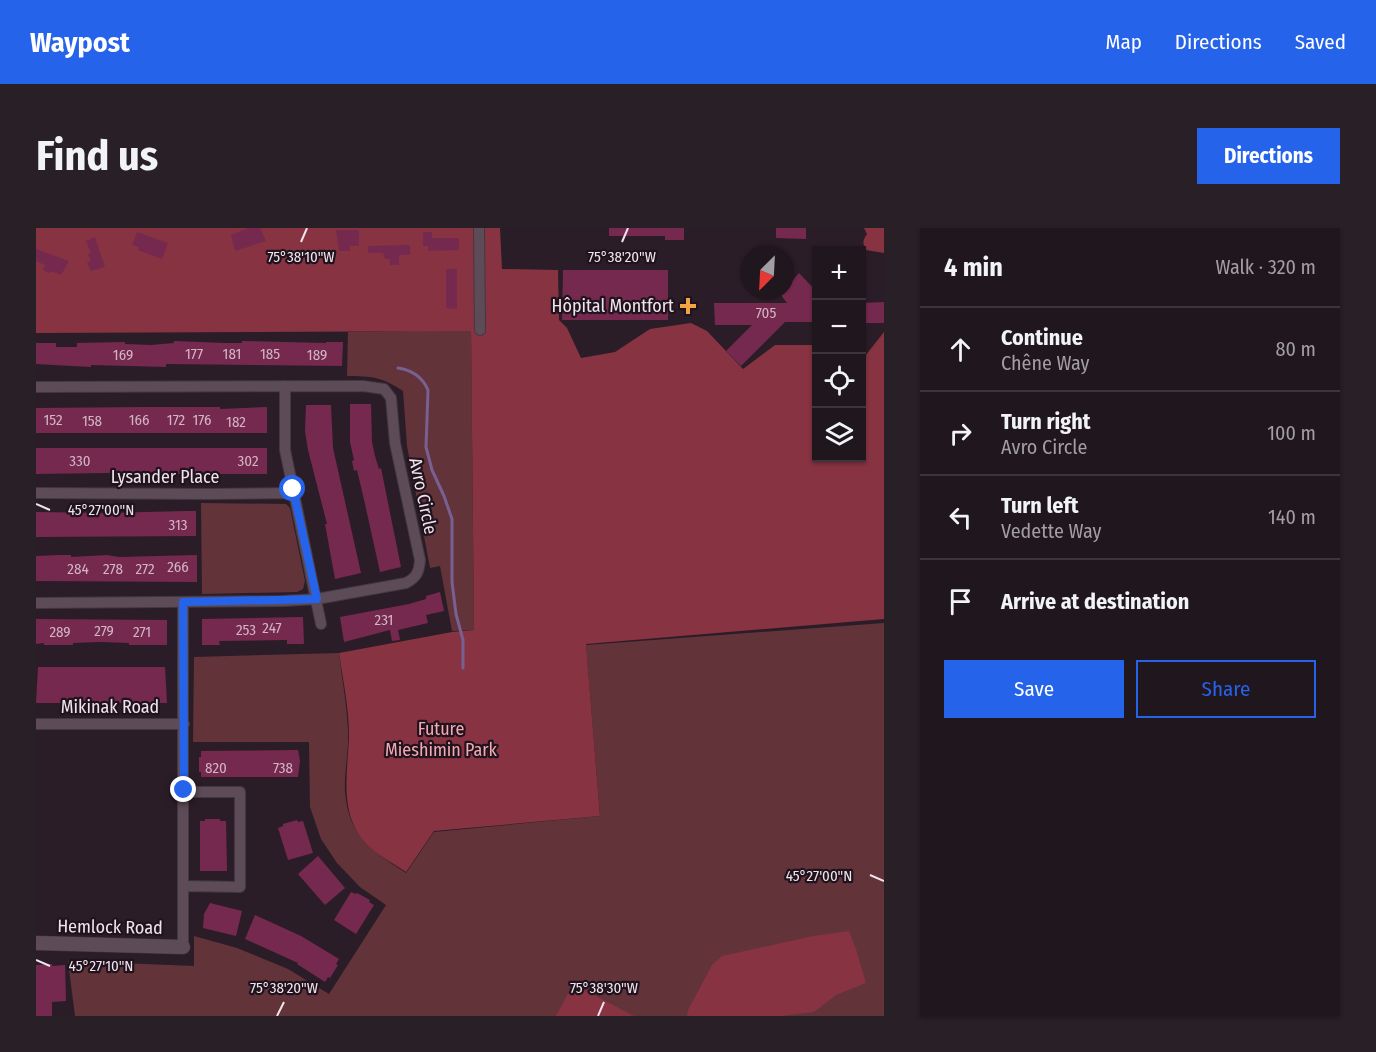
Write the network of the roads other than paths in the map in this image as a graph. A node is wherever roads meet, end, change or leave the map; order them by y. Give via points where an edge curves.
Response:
1 (479, 228) edge
2 (480, 330) dead end
3 (285, 386) junction
4 (36, 387) edge
5 (36, 493) edge
6 (294, 493) junction
7 (317, 599) junction
8 (183, 602) junction
9 (36, 603) edge
10 (321, 624) dead end
11 (36, 723) edge
12 (184, 724) junction
13 (183, 792) junction
14 (184, 886) junction
15 (36, 943) edge
16 (183, 946) joint

1 - 2 street
3 - 4 street, Avro Circle
3 - 6 street via 285,450
3 - 7 street, Avro Circle via 363,386 388,393 394,443 420,560 419,571 406,583
5 - 6 street, Lysander Place
6 - 7 street
7 - 8 street, Avro Circle
7 - 10 street
8 - 9 street, Avro Circle
8 - 12 street
11 - 12 street, Mikinak Road
12 - 13 street
13 - 14 street
13 - 14 street via 240,792 240,887
14 - 16 street
15 - 16 street, Hemlock Road

